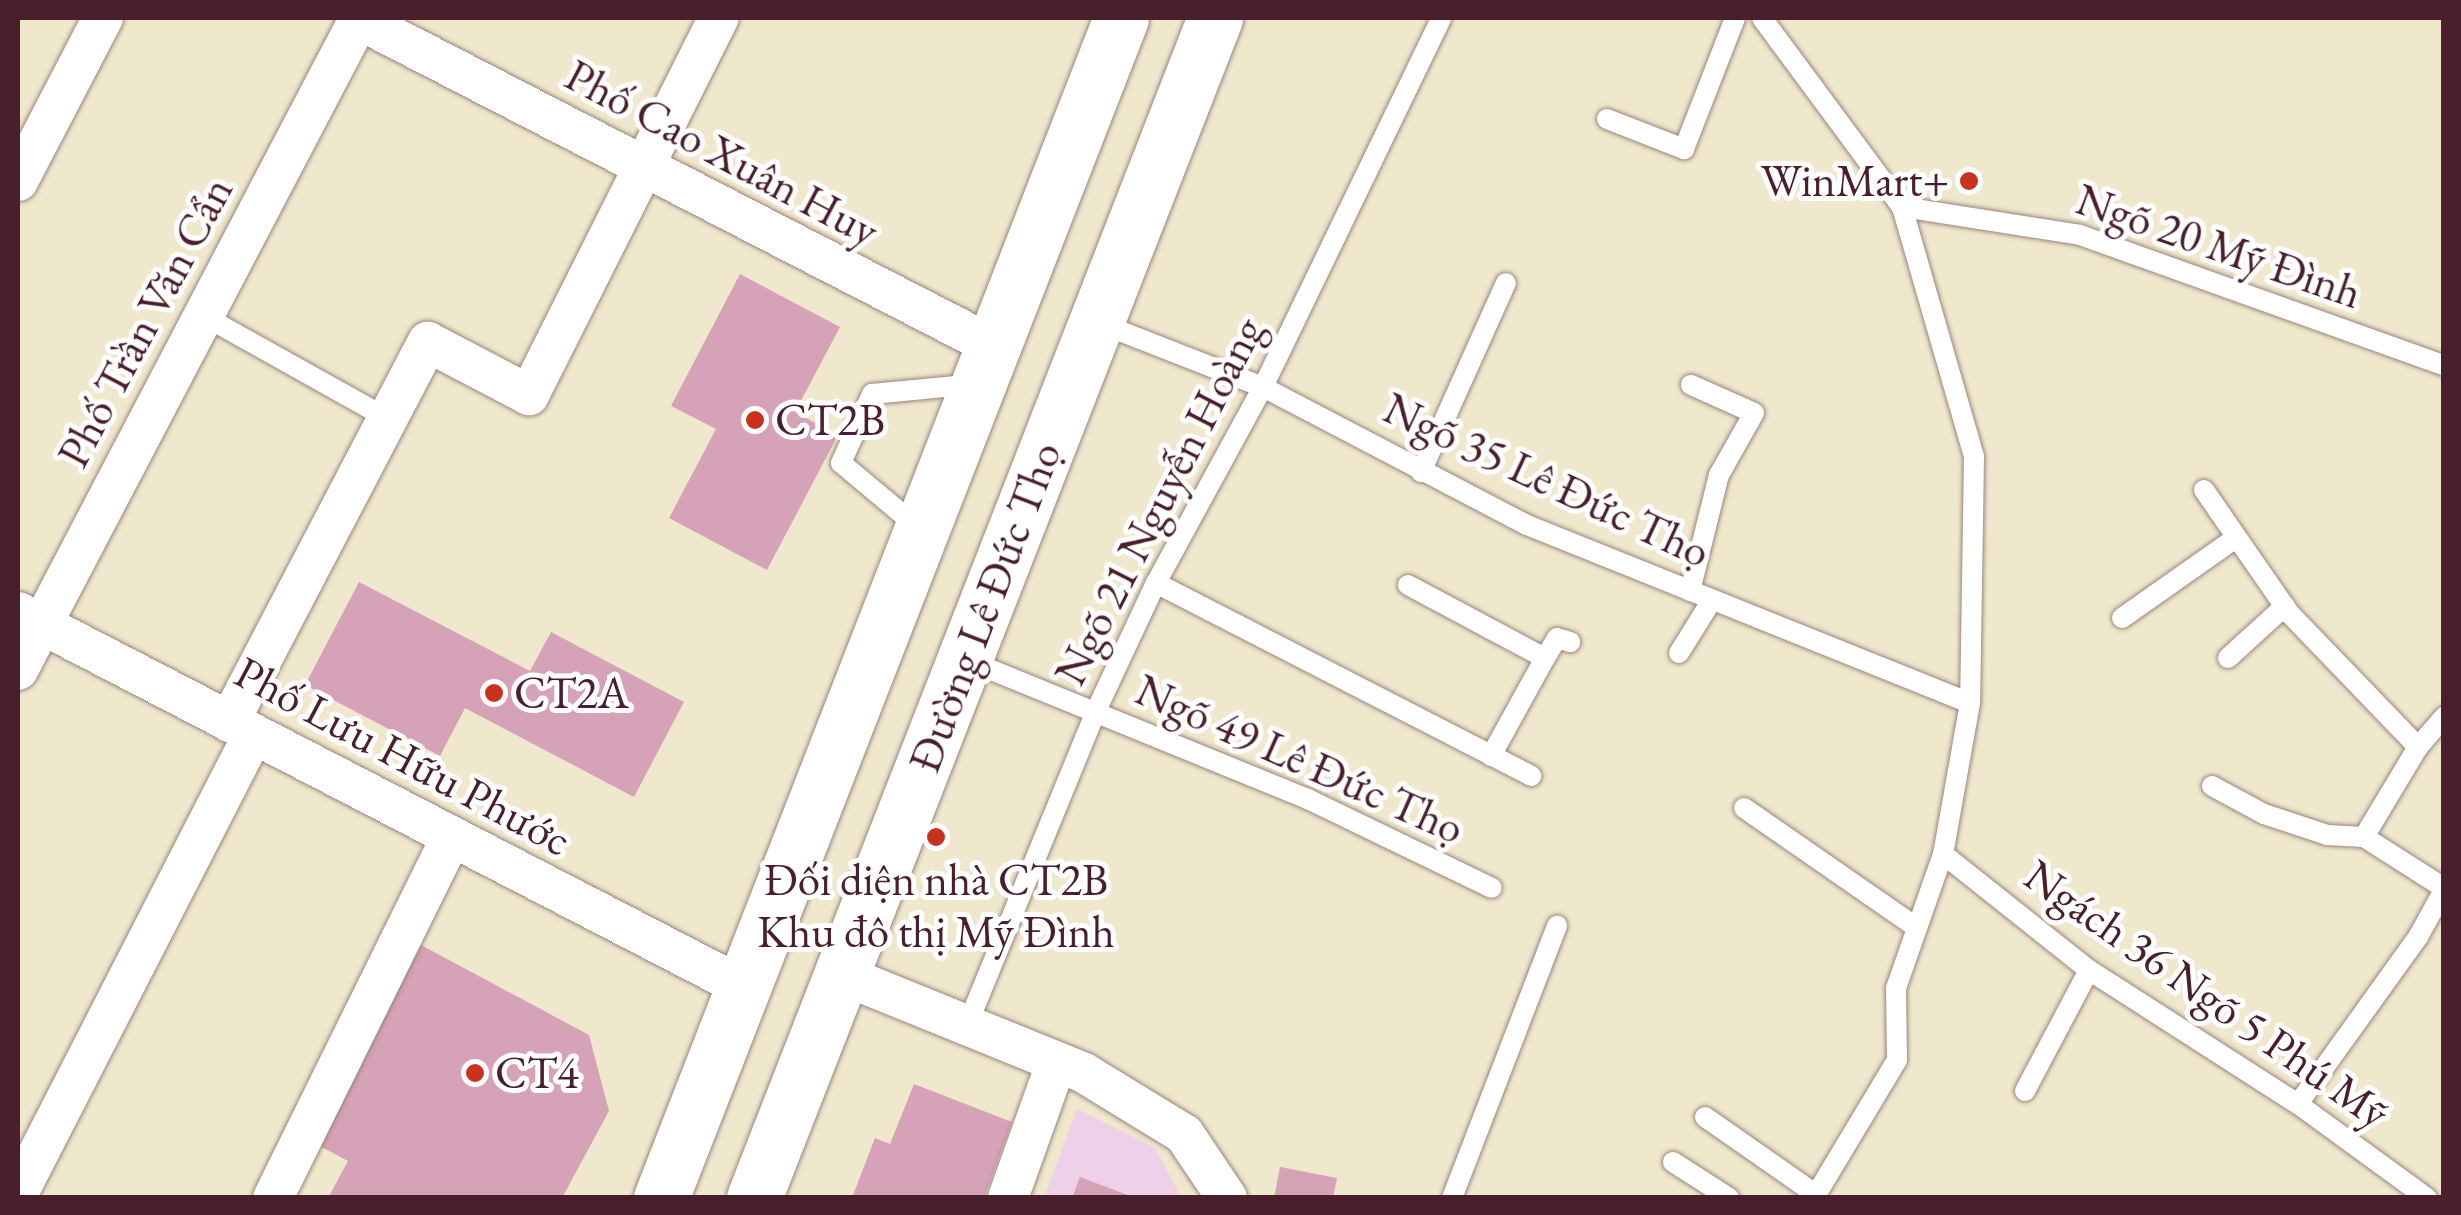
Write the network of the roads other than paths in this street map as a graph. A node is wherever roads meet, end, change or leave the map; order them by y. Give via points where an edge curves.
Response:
1 (103, 18) edge
2 (357, 18) edge
3 (719, 18) edge
4 (1121, 18) edge
5 (1215, 18) edge
6 (1441, 18) edge
7 (1735, 18) edge
8 (1762, 18) edge
9 (1607, 119) dead end
10 (646, 171) junction
11 (18, 181) edge
12 (1902, 207) junction
13 (1506, 284) dead end
14 (204, 316) junction
15 (1096, 321) junction
16 (984, 365) junction
17 (2444, 365) edge
18 (1692, 385) dead end
19 (1263, 387) junction
20 (388, 419) junction
21 (1421, 472) junction
22 (2204, 490) dead end
23 (920, 529) junction
24 (2233, 540) junction
25 (1156, 583) junction
26 (1408, 585) dead end
27 (1690, 591) junction
28 (1712, 600) junction
29 (2284, 606) junction
30 (30, 618) edge
31 (2122, 618) dead end
32 (1570, 642) dead end
33 (1679, 653) dead end
34 (1544, 658) junction
35 (2228, 658) dead end
36 (964, 660) junction
37 (18, 670) edge
38 (1970, 702) junction
39 (1095, 713) junction
40 (2444, 717) edge
41 (241, 729) junction
42 (2418, 747) junction
43 (1491, 756) junction
44 (1531, 776) dead end
45 (2212, 786) dead end
46 (1744, 808) dead end
47 (2364, 837) junction
48 (451, 838) junction
49 (1943, 854) junction
50 (1492, 888) dead end
51 (2444, 889) edge
52 (1913, 925) junction
53 (1557, 926) dead end
54 (2089, 970) junction
55 (843, 975) junction
56 (743, 987) junction
57 (966, 1028) junction
58 (1056, 1064) junction
59 (2024, 1092) dead end
60 (2298, 1104) junction
61 (1705, 1117) dead end
62 (1672, 1162) dead end
63 (18, 1194) edge
64 (1814, 1195) edge
65 (274, 1198) edge
66 (661, 1198) edge
67 (754, 1198) edge
68 (1008, 1198) edge
69 (1227, 1198) edge
70 (1452, 1198) edge
71 (1728, 1198) edge
72 (2426, 1198) edge

1 - 11 street
2 - 10 street, Phố Cao Xuân Huy
2 - 14 street, Phố Trần Văn Cẩn
3 - 10 street
4 - 16 main road, Đường Lê Đức Thọ
5 - 15 main road, Đường Lê Đức Thọ
6 - 19 lane, Ngõ 21 Nguyễn Hoàng
7 - 9 lane via 1684,149
8 - 12 lane
10 - 16 street, Phố Cao Xuân Huy
10 - 20 street via 529,395 428,342
12 - 17 lane, Ngõ 20 Mỹ Đình via 2080,235
12 - 38 lane via 1974,456
13 - 21 lane
14 - 20 lane
14 - 30 street, Phố Trần Văn Cẩn
15 - 19 lane, Ngõ 35 Lê Đức Thọ
15 - 36 main road, Đường Lê Đức Thọ
16 - 23 main road, Đường Lê Đức Thọ
16 - 23 lane via 872,394 841,462
18 - 27 lane via 1754,413 1719,475
19 - 21 lane, Ngõ 35 Lê Đức Thọ
19 - 25 lane, Ngõ 21 Nguyễn Hoàng
20 - 41 street
21 - 27 lane, Ngõ 35 Lê Đức Thọ via 1527,525
22 - 24 lane
23 - 56 main road, Đường Lê Đức Thọ
24 - 29 lane
24 - 31 lane
25 - 39 lane, Ngõ 21 Nguyễn Hoàng
25 - 43 lane
26 - 34 lane
27 - 28 lane, Ngõ 35 Lê Đức Thọ
28 - 33 lane
28 - 38 lane, Ngõ 35 Lê Đức Thọ
29 - 35 lane
29 - 42 lane
30 - 37 street, Phố Trần Văn Cẩn
30 - 41 street, Phố Lưu Hữu Phước
32 - 34 lane via 1557,638
34 - 43 lane
36 - 39 lane, Ngõ 49 Lê Đức Thọ
36 - 55 main road, Đường Lê Đức Thọ
38 - 49 lane
39 - 50 lane, Ngõ 49 Lê Đức Thọ via 1308,799
39 - 57 lane, Ngõ 21 Nguyễn Hoàng
40 - 42 lane
41 - 48 street, Phố Lưu Hữu Phước
41 - 63 street
42 - 47 lane
43 - 44 lane
45 - 47 lane via 2264,814 2328,835
46 - 52 lane
47 - 51 lane
48 - 56 street, Phố Lưu Hữu Phước
48 - 65 street
49 - 52 lane
49 - 54 lane, Ngách 36 Ngõ 5 Phú Mỹ
51 - 60 lane via 2418,938
52 - 64 lane via 1896,988 1897,1060
53 - 70 lane
54 - 59 lane
54 - 60 lane, Ngách 36 Ngõ 5 Phú Mỹ
55 - 57 street
55 - 67 main road, Đường Lê Đức Thọ
56 - 66 main road, Đường Lê Đức Thọ
57 - 58 street
58 - 68 street
58 - 69 street via 1084,1073 1184,1134
60 - 72 lane, Ngách 36 Ngõ 5 Phú Mỹ
61 - 64 lane
62 - 71 lane

